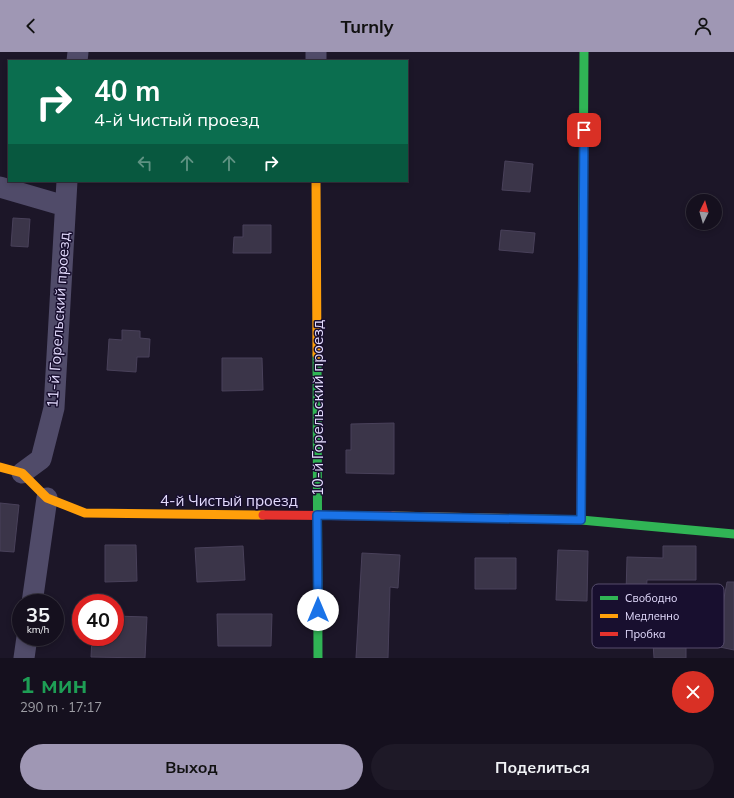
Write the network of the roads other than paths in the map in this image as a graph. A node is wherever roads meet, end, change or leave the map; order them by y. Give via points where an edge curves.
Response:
1 (584, 52) edge
2 (67, 182) edge
3 (316, 182) edge
4 (0, 187) edge
5 (65, 206) junction
6 (0, 467) edge
7 (22, 473) junction
8 (47, 498) junction
9 (317, 515) junction
10 (581, 520) junction
11 (734, 534) edge
12 (33, 594) edge
13 (26, 646) edge
14 (24, 658) edge
15 (318, 658) edge

1 - 10 street
2 - 5 street, 11-й Горельский проезд
3 - 9 street, 10-й Горельский проезд
4 - 5 street
5 - 7 street, 11-й Горельский проезд via 54,408 41,459
6 - 7 street, 4-й Чистый проезд
7 - 8 street, 4-й Чистый проезд
8 - 9 street, 4-й Чистый проезд via 85,513
8 - 12 street
9 - 10 street, 4-й Чистый проезд
9 - 15 street, 10-й Горельский проезд
10 - 11 street, 4-й Чистый проезд
13 - 14 street

